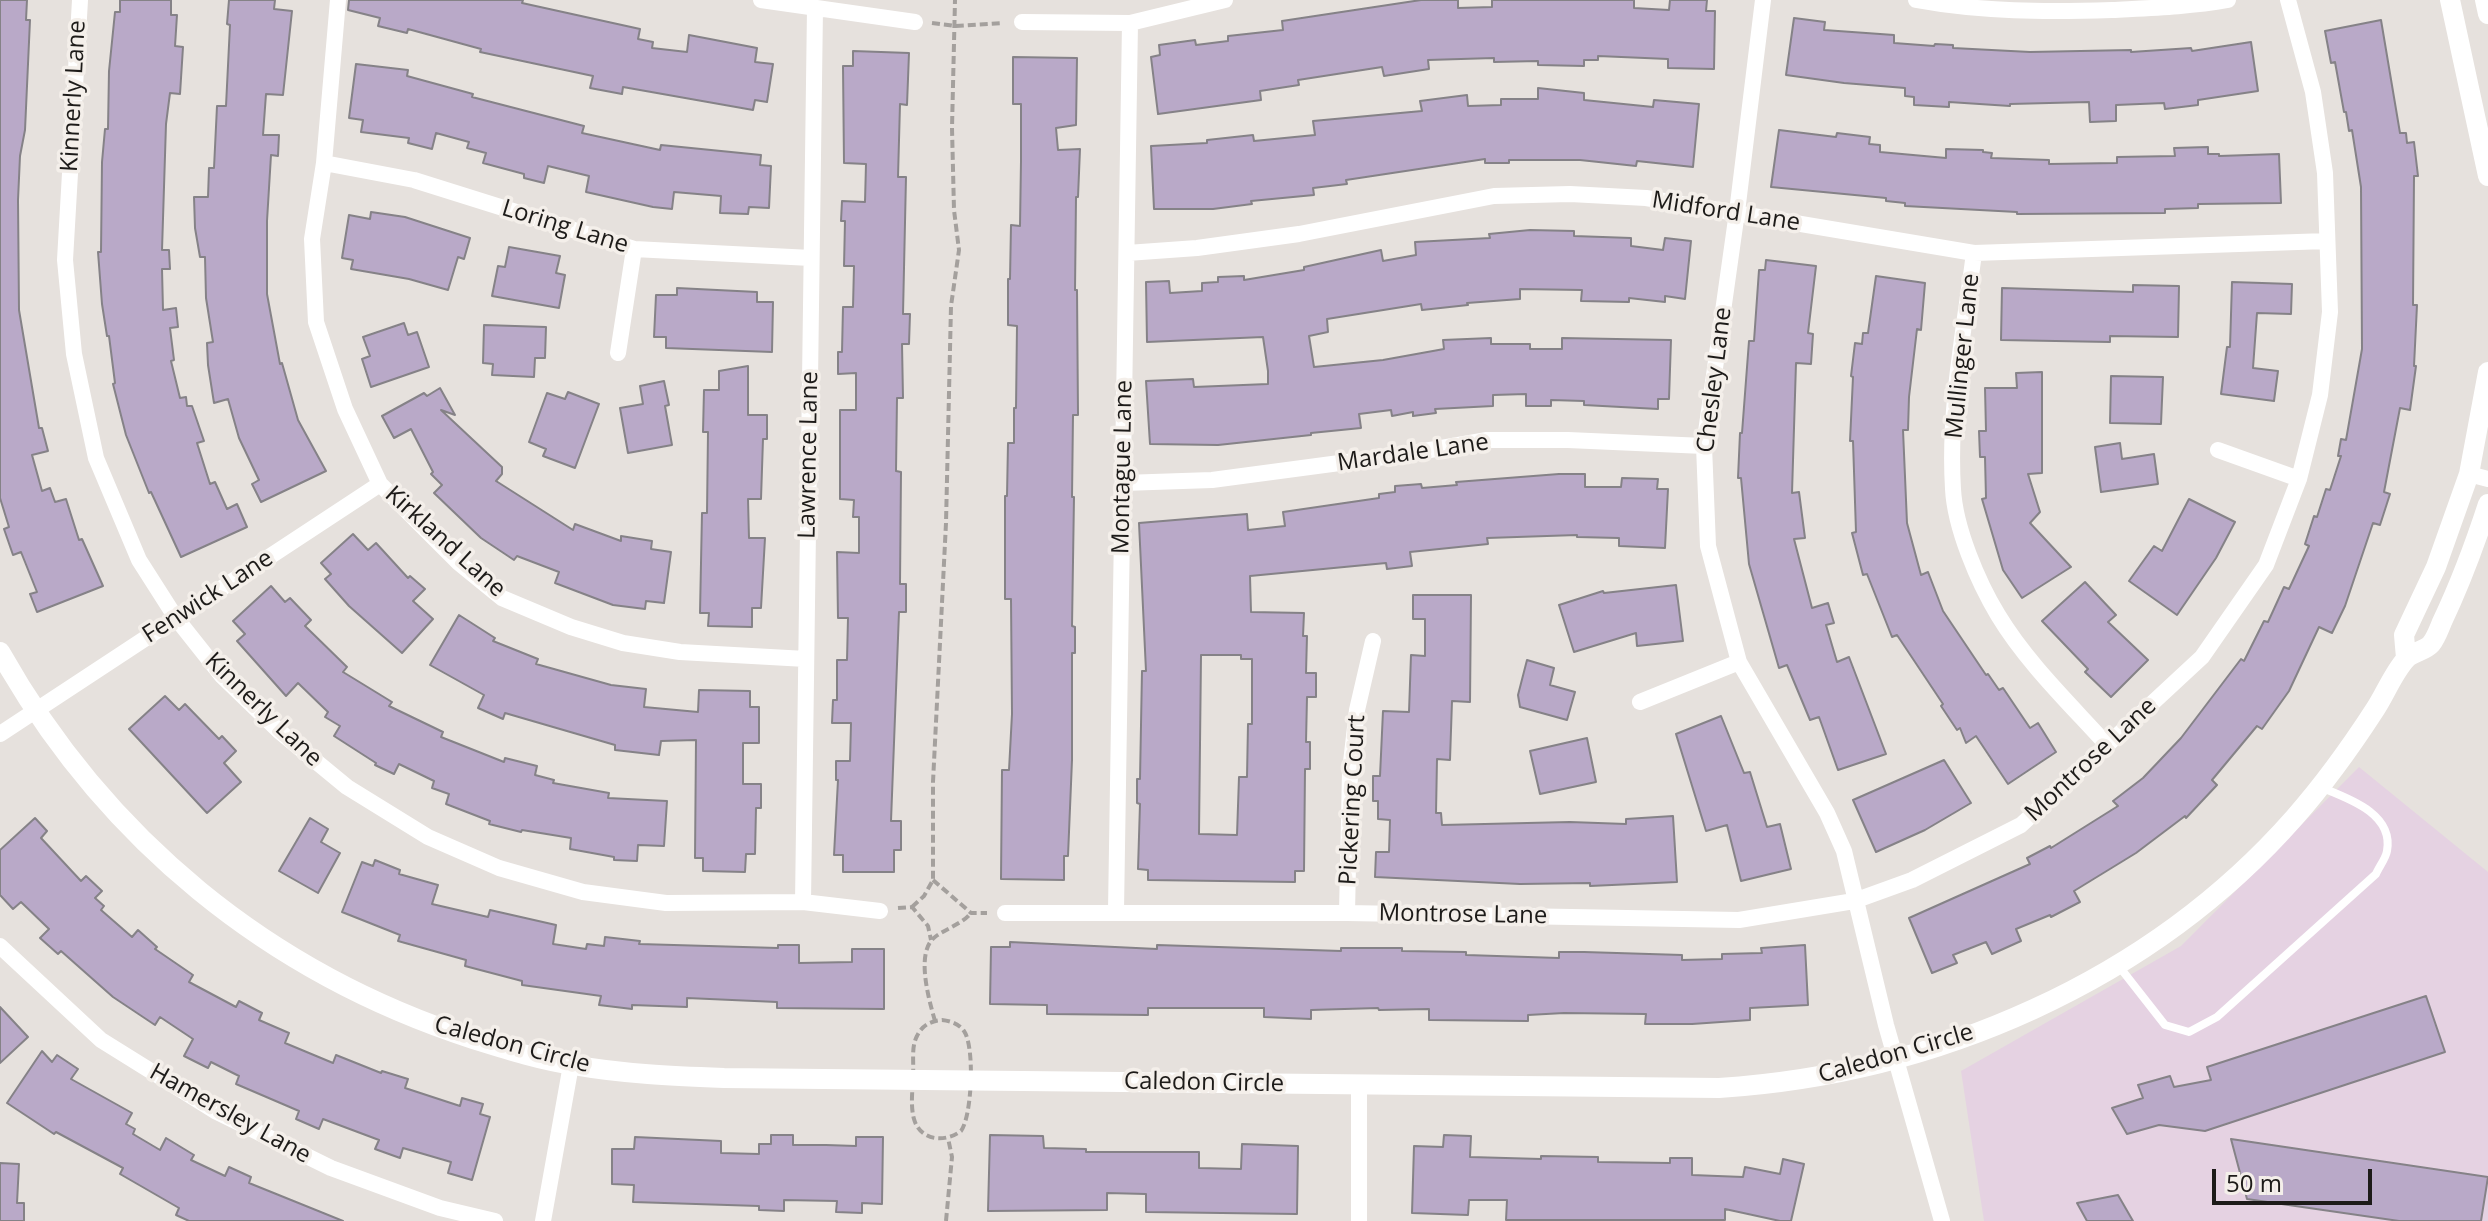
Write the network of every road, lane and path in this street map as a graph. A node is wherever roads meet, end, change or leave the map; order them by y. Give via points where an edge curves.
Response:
1 (80, 0) edge
2 (338, 0) edge
3 (761, 0) edge
4 (955, 0) edge
5 (1225, 0) edge
6 (1763, 0) edge
7 (1916, 0) edge
8 (2228, 0) edge
9 (2288, 0) edge
10 (2450, 0) edge
11 (2485, 0) edge
12 (815, 8) junction
13 (2488, 14) edge
14 (915, 22) joint
15 (1022, 22) joint
16 (1130, 23) junction
17 (955, 26) junction
18 (324, 163) junction
19 (2488, 176) edge
20 (1737, 212) junction
21 (2327, 241) junction
22 (634, 249) junction
23 (1127, 253) junction
24 (1974, 253) junction
25 (811, 258) junction
26 (618, 353) dead end
27 (2488, 372) edge
28 (1704, 446) junction
29 (2218, 450) dead end
30 (2478, 477) edge
31 (2299, 479) junction
32 (1123, 483) junction
33 (380, 484) junction
34 (2458, 508) junction
35 (2487, 512) edge
36 (176, 618) junction
37 (1373, 641) dead end
38 (0, 652) edge
39 (2406, 658) junction
40 (806, 659) junction
41 (1739, 662) junction
42 (1640, 702) dead end
43 (35, 709) junction
44 (0, 734) edge
45 (2107, 745) junction
46 (2320, 787) junction
47 (933, 880) junction
48 (1854, 901) junction
49 (803, 902) junction
50 (912, 907) junction
51 (880, 911) joint
52 (1116, 911) junction
53 (971, 913) junction
54 (1005, 913) joint
55 (1347, 913) junction
56 (931, 940) junction
57 (0, 946) edge
58 (2118, 964) junction
59 (935, 1021) junction
60 (1897, 1060) junction
61 (571, 1065) junction
62 (913, 1080) junction
63 (969, 1080) junction
64 (1359, 1085) junction
65 (948, 1138) junction
66 (495, 1221) edge
67 (543, 1221) edge
68 (946, 1221) edge
69 (1359, 1221) edge
70 (1942, 1221) edge

1 - 36 street, Kinnerly Lane via 65,260 74,354 96,458 139,560
2 - 18 street, Kirkland Lane
3 - 12 street
4 - 17 path
5 - 16 street
6 - 20 street, Chesley Lane
7 - 8 street via 2061,12 2190,7
9 - 21 street, Montrose Lane via 2313,92 2325,173
10 - 19 street
11 - 13 street
12 - 14 street
12 - 25 street, Lawrence Lane
14 - 17 path
15 - 16 street
15 - 17 path
16 - 23 street, Montague Lane
17 - 47 path via 952,128 959,250 951,306
18 - 22 street, Loring Lane via 414,180
18 - 33 street, Kirkland Lane via 312,239 316,322 345,409
20 - 23 street, Midford Lane via 1646,198 1494,196 1299,234
20 - 24 street, Midford Lane
20 - 28 street, Chesley Lane
21 - 24 street, Midford Lane
21 - 31 street, Montrose Lane via 2330,312 2320,395
22 - 25 street, Loring Lane
22 - 26 street
23 - 32 street, Montague Lane
24 - 45 street, Mullinger Lane via 1953,412 1953,492 1969,559 1998,615
25 - 40 street, Lawrence Lane
27 - 30 street, Caledon Circle
28 - 32 street, Mardale Lane via 1487,440 1228,479
28 - 41 street, Chesley Lane via 1708,546
29 - 31 street
30 - 34 street, Caledon Circle
31 - 45 street, Montrose Lane via 2266,565 2202,657
32 - 52 street, Montague Lane
33 - 36 street, Fenwick Lane
33 - 40 street, Kirkland Lane via 502,598 571,627 680,652
34 - 35 street
34 - 39 street, Caledon Circle via 2404,635
35 - 39 street, Caledon Circle via 2431,645
36 - 43 street, Fenwick Lane
36 - 49 street, Kinnerly Lane via 222,676 279,731 347,787 428,837 499,868 583,892 666,903
37 - 55 street, Pickering Court via 1350,771
38 - 43 street, Caledon Circle
39 - 46 street, Caledon Circle
40 - 49 street, Lawrence Lane
41 - 42 street
41 - 48 street, Chesley Lane via 1827,813 1844,851
43 - 44 street, Fenwick Lane
43 - 61 street, Caledon Circle via 82,776 121,819 191,885 256,934 393,1010
45 - 48 street, Montrose Lane via 2021,825 1912,880
46 - 58 street, Caledon Circle via 2223,888
46 - 58 lane via 2372,813 2384,826 2387,851 2376,874 2217,1017 2189,1032 2165,1025
47 - 50 path
47 - 53 path
48 - 55 street, Montrose Lane via 1739,920
48 - 60 street, Chesley Lane
49 - 51 street, Kinnerly Lane
50 - 51 path
50 - 56 path via 928,926
52 - 54 street, Montrose Lane
52 - 55 street, Montrose Lane
53 - 54 path
53 - 56 path
56 - 59 path via 926,985
57 - 66 street, Hamersley Lane via 101,1040 215,1111 331,1168 440,1208
58 - 60 street, Caledon Circle via 1990,1028
59 - 62 path via 915,1040
59 - 63 path via 956,1023 966,1034
60 - 64 street, Caledon Circle via 1808,1079 1719,1088
60 - 70 street, Chesley Lane
61 - 62 street, Caledon Circle via 658,1076
61 - 67 street
62 - 63 street, Caledon Circle
62 - 65 path via 917,1125 934,1138
63 - 64 street, Caledon Circle
63 - 65 path via 968,1119
64 - 69 street
65 - 68 path via 952,1157

